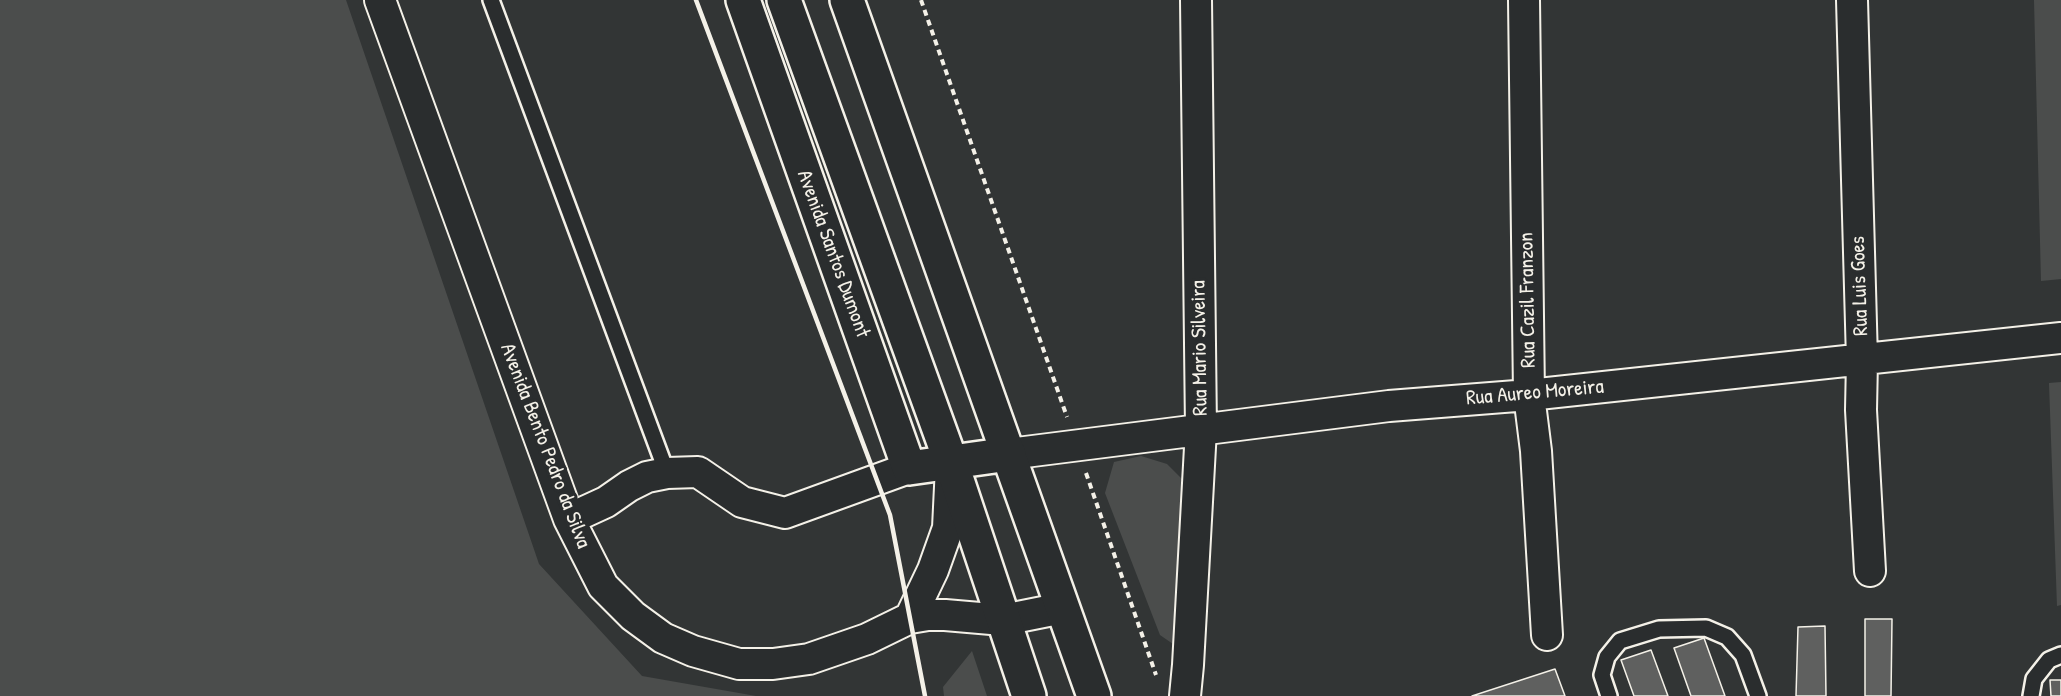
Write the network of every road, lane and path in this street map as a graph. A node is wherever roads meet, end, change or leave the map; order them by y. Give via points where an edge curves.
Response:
1 (380, 0) edge
2 (491, 0) edge
3 (743, 0) edge
4 (784, 0) edge
5 (847, 0) edge
6 (921, 0) edge
7 (1196, 0) edge
8 (1524, 0) edge
9 (1852, 0) edge
10 (2061, 338) edge
11 (1862, 360) junction
12 (1529, 395) junction
13 (1201, 429) junction
14 (1076, 445) junction
15 (1009, 454) junction
16 (951, 462) junction
17 (909, 468) junction
18 (667, 473) junction
19 (569, 519) junction
20 (1870, 572) dead end
21 (1063, 608) junction
22 (910, 618) junction
23 (1003, 621) junction
24 (1547, 635) dead end
25 (2061, 655) edge
26 (1172, 691) edge
27 (1029, 696) edge
28 (1094, 696) edge
29 (1609, 696) edge
30 (1758, 696) edge
31 (2031, 696) edge

1 - 19 street, Avenida Bento Pedro da Silva
2 - 18 lane
3 - 17 main road, Avenida Santos Dumont
4 - 16 main road, Avenida Santos Dumont
5 - 15 main road
6 - 14 path
7 - 13 street, Rua Mario Silveira
8 - 12 street, Rua Cazil Franzon
9 - 11 street, Rua Luis Goes
10 - 11 street, Rua Aureo Moreira
11 - 12 street, Rua Aureo Moreira
11 - 20 street, Rua Luis Goes
12 - 13 street, Rua Aureo Moreira via 1389,406
12 - 24 street, Rua Cazil Franzon
13 - 14 street, Rua Aureo Moreira
13 - 26 street, Rua Mario Silveira via 1188,665
14 - 15 street, Rua Aureo Moreira
14 - 26 path
15 - 16 main road
15 - 21 main road
16 - 17 main road
16 - 22 street via 948,528
16 - 23 main road, Avenida Santos Dumont
17 - 18 street via 785,513 742,502 698,472
18 - 19 street via 647,477
19 - 22 street, Avenida Bento Pedro da Silva via 603,586 633,616 663,638 693,651 739,664 809,659 867,639
21 - 23 street, Avenida Bento Pedro da Silva
21 - 28 main road
22 - 23 street, Avenida Bento Pedro da Silva via 928,615
23 - 27 main road, Avenida Santos Dumont
25 - 31 lane via 2049,660 2034,679
29 - 30 lane via 1602,675 1607,657 1620,641 1659,629 1706,628 1726,637 1743,656

